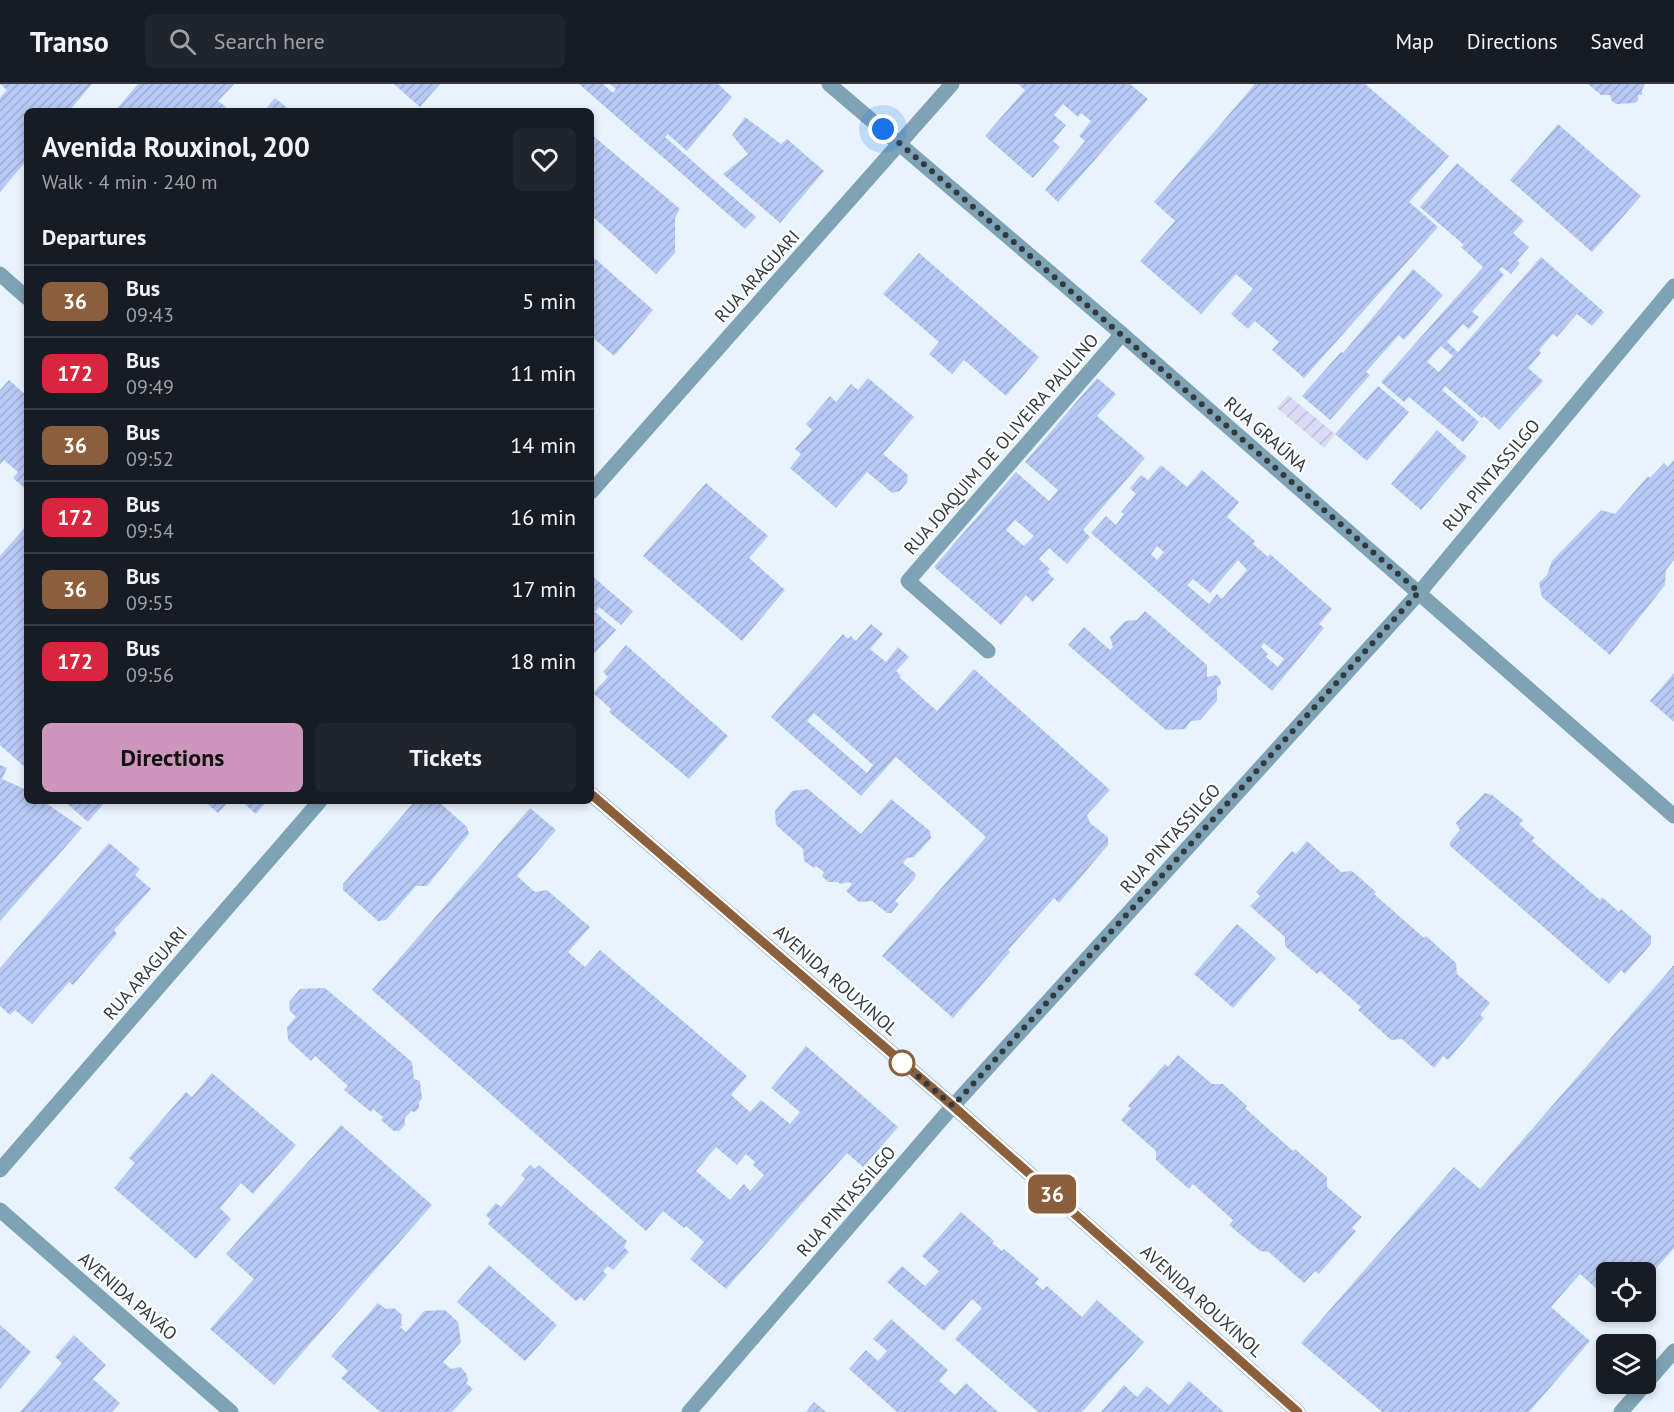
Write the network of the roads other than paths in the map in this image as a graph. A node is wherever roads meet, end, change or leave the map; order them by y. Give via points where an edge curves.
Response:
1 (829, 84) edge
2 (952, 84) edge
3 (900, 144) junction
4 (0, 274) edge
5 (1674, 286) edge
6 (24, 295) edge
7 (1122, 334) junction
8 (594, 489) edge
9 (1419, 592) junction
10 (988, 651) dead end
11 (594, 797) edge
12 (317, 804) edge
13 (1674, 816) edge
14 (953, 1106) junction
15 (0, 1170) edge
16 (0, 1210) edge
17 (1674, 1351) edge
18 (231, 1412) edge
19 (689, 1412) edge
20 (1298, 1412) edge
21 (1621, 1412) edge

1 - 3 street, RUA GRAÚNA
2 - 3 street, RUA ARAGUARI
3 - 7 street, RUA GRAÚNA
3 - 8 street, RUA ARAGUARI
4 - 6 street
5 - 9 street, RUA PINTASSILGO
7 - 9 street, RUA GRAÚNA
7 - 10 street, RUA JOAQUIM DE OLIVEIRA PAULINO via 908,580
9 - 13 street, RUA GRAÚNA
9 - 14 street, RUA PINTASSILGO
11 - 14 street, AVENIDA ROUXINOL
12 - 15 street, RUA ARAGUARI
14 - 19 street, RUA PINTASSILGO
14 - 20 street, AVENIDA ROUXINOL
16 - 18 street, AVENIDA PAVÃO
17 - 21 street

